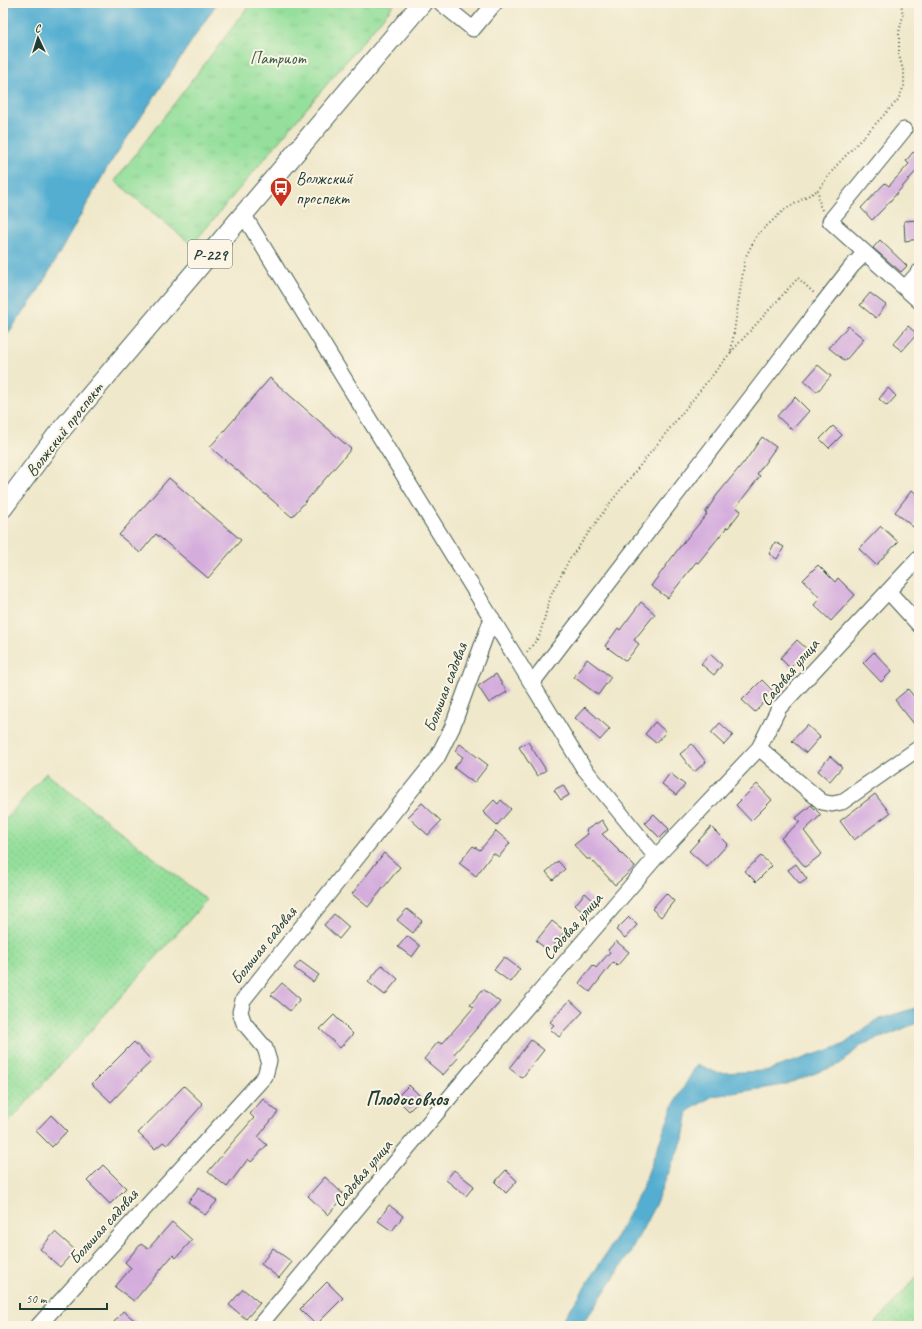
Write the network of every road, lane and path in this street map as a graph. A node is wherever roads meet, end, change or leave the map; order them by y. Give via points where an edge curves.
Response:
1 (422, 3) edge
2 (441, 3) edge
3 (495, 3) edge
4 (902, 3) edge
5 (904, 130) dead end
6 (818, 190) junction
7 (243, 214) junction
8 (830, 221) junction
9 (866, 253) junction
10 (919, 272) edge
11 (905, 288) junction
12 (919, 301) edge
13 (823, 302) junction
14 (730, 352) junction
15 (3, 508) edge
16 (919, 558) edge
17 (888, 591) junction
18 (492, 618) junction
19 (919, 625) edge
20 (519, 662) junction
21 (532, 683) junction
22 (759, 748) junction
23 (919, 748) edge
24 (656, 856) junction
25 (38, 1326) edge
26 (259, 1326) edge

1 - 7 main road, Волжский проспект / Р-229
2 - 3 street via 474,29
4 - 6 path via 899,55 904,86 898,100 836,166
5 - 8 street
6 - 8 path via 820,206
6 - 14 path via 784,210 757,235 745,258
7 - 15 main road, Волжский проспект / Р-229 via 56,436
7 - 18 street
8 - 9 street
9 - 11 street
9 - 13 street
10 - 11 street
11 - 12 street
13 - 14 path via 798,278
13 - 21 street
14 - 20 path via 610,503 569,560 551,595 539,637
16 - 17 street, Садовая улица
17 - 19 street
17 - 22 street, Садовая улица via 779,708
18 - 20 street
18 - 25 street, Большая садовая via 452,728 437,758 243,1000 240,1012 244,1023 265,1048 269,1061 265,1076
20 - 21 street
21 - 24 street via 583,767
22 - 23 street via 822,802 832,804 842,802
22 - 24 street, Садовая улица
24 - 26 street, Садовая улица via 475,1067

